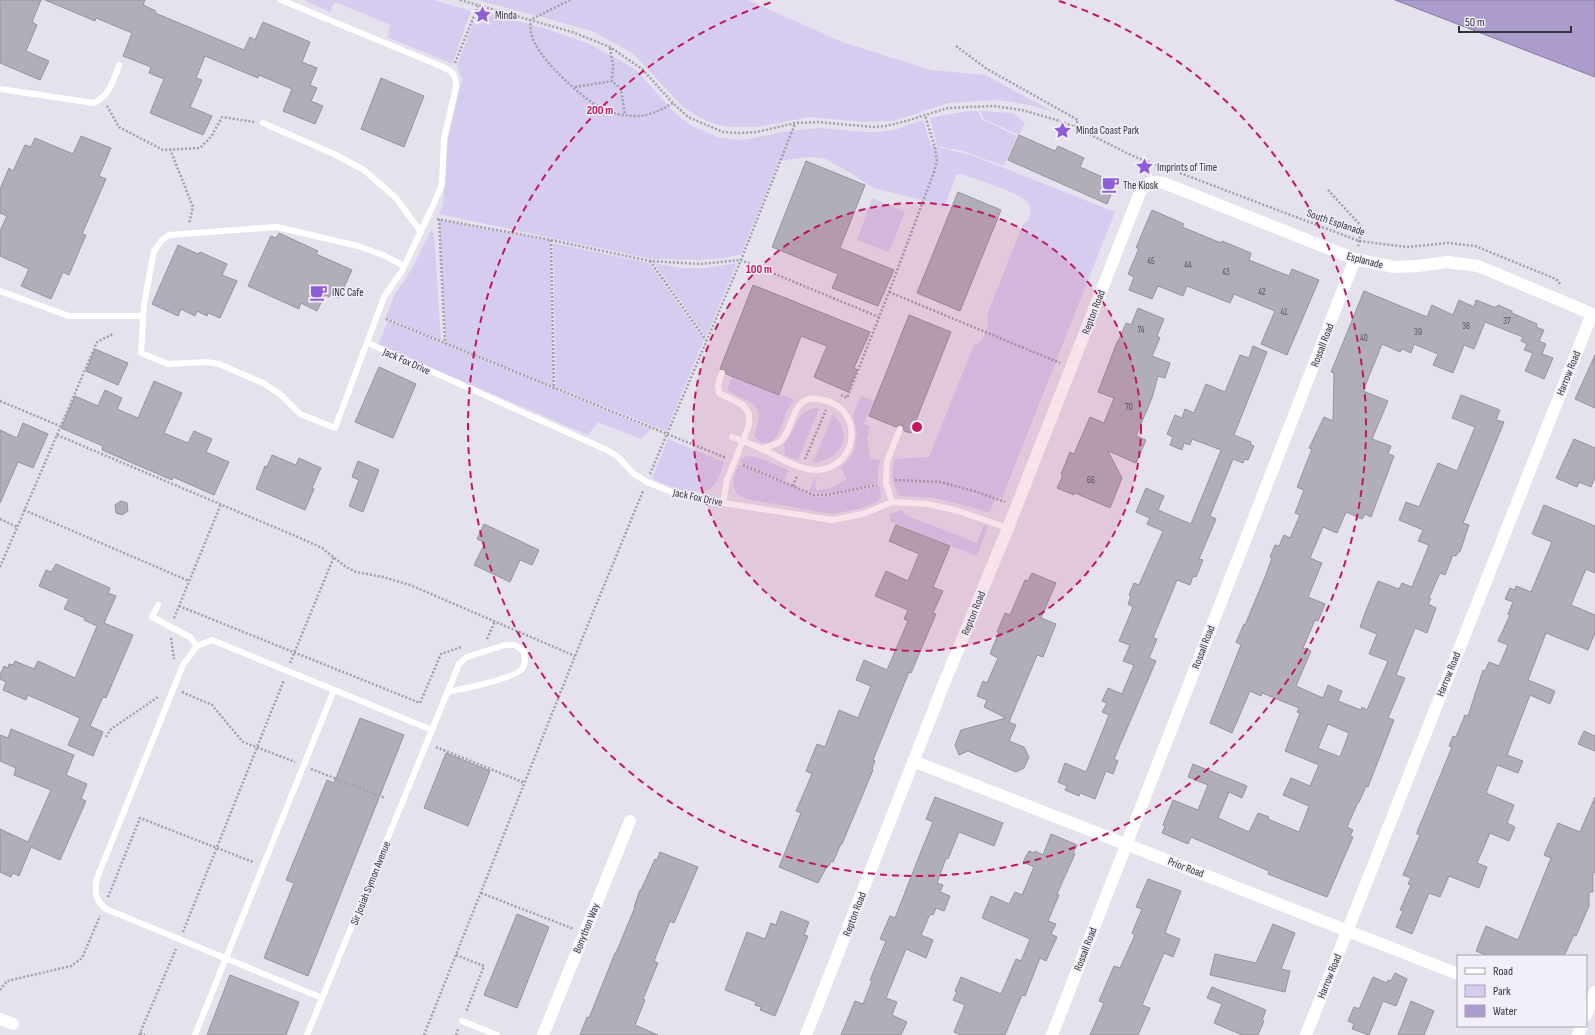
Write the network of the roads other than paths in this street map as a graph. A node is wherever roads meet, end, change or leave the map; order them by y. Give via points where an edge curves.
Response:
1 (281, 0) edge
2 (119, 65) dead end
3 (0, 89) edge
4 (262, 123) road end
5 (1141, 190) joint
6 (421, 232) junction
7 (1356, 259) junction
8 (404, 266) junction
9 (0, 290) edge
10 (1593, 314) edge
11 (143, 316) junction
12 (368, 343) junction
13 (722, 373) dead end
14 (900, 429) dead end
15 (732, 437) dead end
16 (742, 441) junction
17 (761, 448) junction
18 (892, 502) junction
19 (723, 503) junction
20 (1008, 528) junction
21 (158, 606) dead end
22 (198, 646) junction
23 (334, 690) junction
24 (447, 692) junction
25 (432, 730) junction
26 (913, 761) junction
27 (630, 821) dead end
28 (1126, 844) junction
29 (1347, 931) junction
30 (226, 958) junction
31 (1457, 974) edge
32 (1595, 992) edge
33 (322, 998) junction
34 (1587, 1012) edge
35 (0, 1019) edge
36 (462, 1021) road end
37 (13, 1024) dead end
38 (195, 1035) edge
39 (307, 1035) edge
40 (497, 1035) edge
41 (543, 1035) edge
42 (806, 1035) edge
43 (1052, 1035) edge
44 (1306, 1035) edge

1 - 6 lane via 452,71 456,78 456,87 444,139 442,184
2 - 3 lane via 111,87 103,99 94,103
4 - 6 lane via 364,170 396,198
5 - 7 street, Esplanade via 1148,182 1164,182
5 - 20 street, Repton Road
6 - 8 lane
7 - 10 street, Esplanade via 1394,267 1448,262 1478,266
7 - 28 street, Rossall Road
8 - 11 lane via 358,246 277,227 169,235 154,252
8 - 12 lane via 384,297
9 - 11 lane via 69,316
10 - 29 street, Harrow Road
11 - 12 lane via 141,353 168,364 219,364 264,383 280,394 300,414 335,428
12 - 19 lane, Jack Fox Drive via 607,450 647,482 674,493
13 - 16 lane via 718,384 719,393 743,405 749,414 749,424
14 - 18 lane via 887,461 886,483
15 - 16 lane
16 - 17 lane
16 - 19 lane via 727,480
17 - 17 lane via 777,444 784,437 800,404 809,399 822,399 835,404 847,414 851,426 851,442 846,454 832,468 816,470 801,467
18 - 19 lane, Jack Fox Drive via 863,514 832,520
18 - 20 lane, Jack Fox Drive via 927,504 955,510
20 - 26 street, Repton Road
21 - 22 lane via 152,617 190,637
22 - 23 lane via 212,640
22 - 30 lane via 183,665 97,878 95,889 96,897 104,907
23 - 25 lane
23 - 30 lane
24 - 24 lane, Sir Josiah Symon Avenue via 459,664 467,657 514,645 524,651 525,661 521,670 511,676
24 - 25 lane, Sir Josiah Symon Avenue
25 - 33 lane, Sir Josiah Symon Avenue
26 - 28 street, Prior Road
26 - 42 street, Repton Road
27 - 41 street, Bonython Way
28 - 29 street, Prior Road
28 - 43 street, Rossall Road
29 - 31 street, Prior Road
29 - 44 street, Harrow Road
30 - 33 lane
30 - 38 lane
32 - 34 street
33 - 39 lane, Sir Josiah Symon Avenue
35 - 37 street
36 - 40 lane

